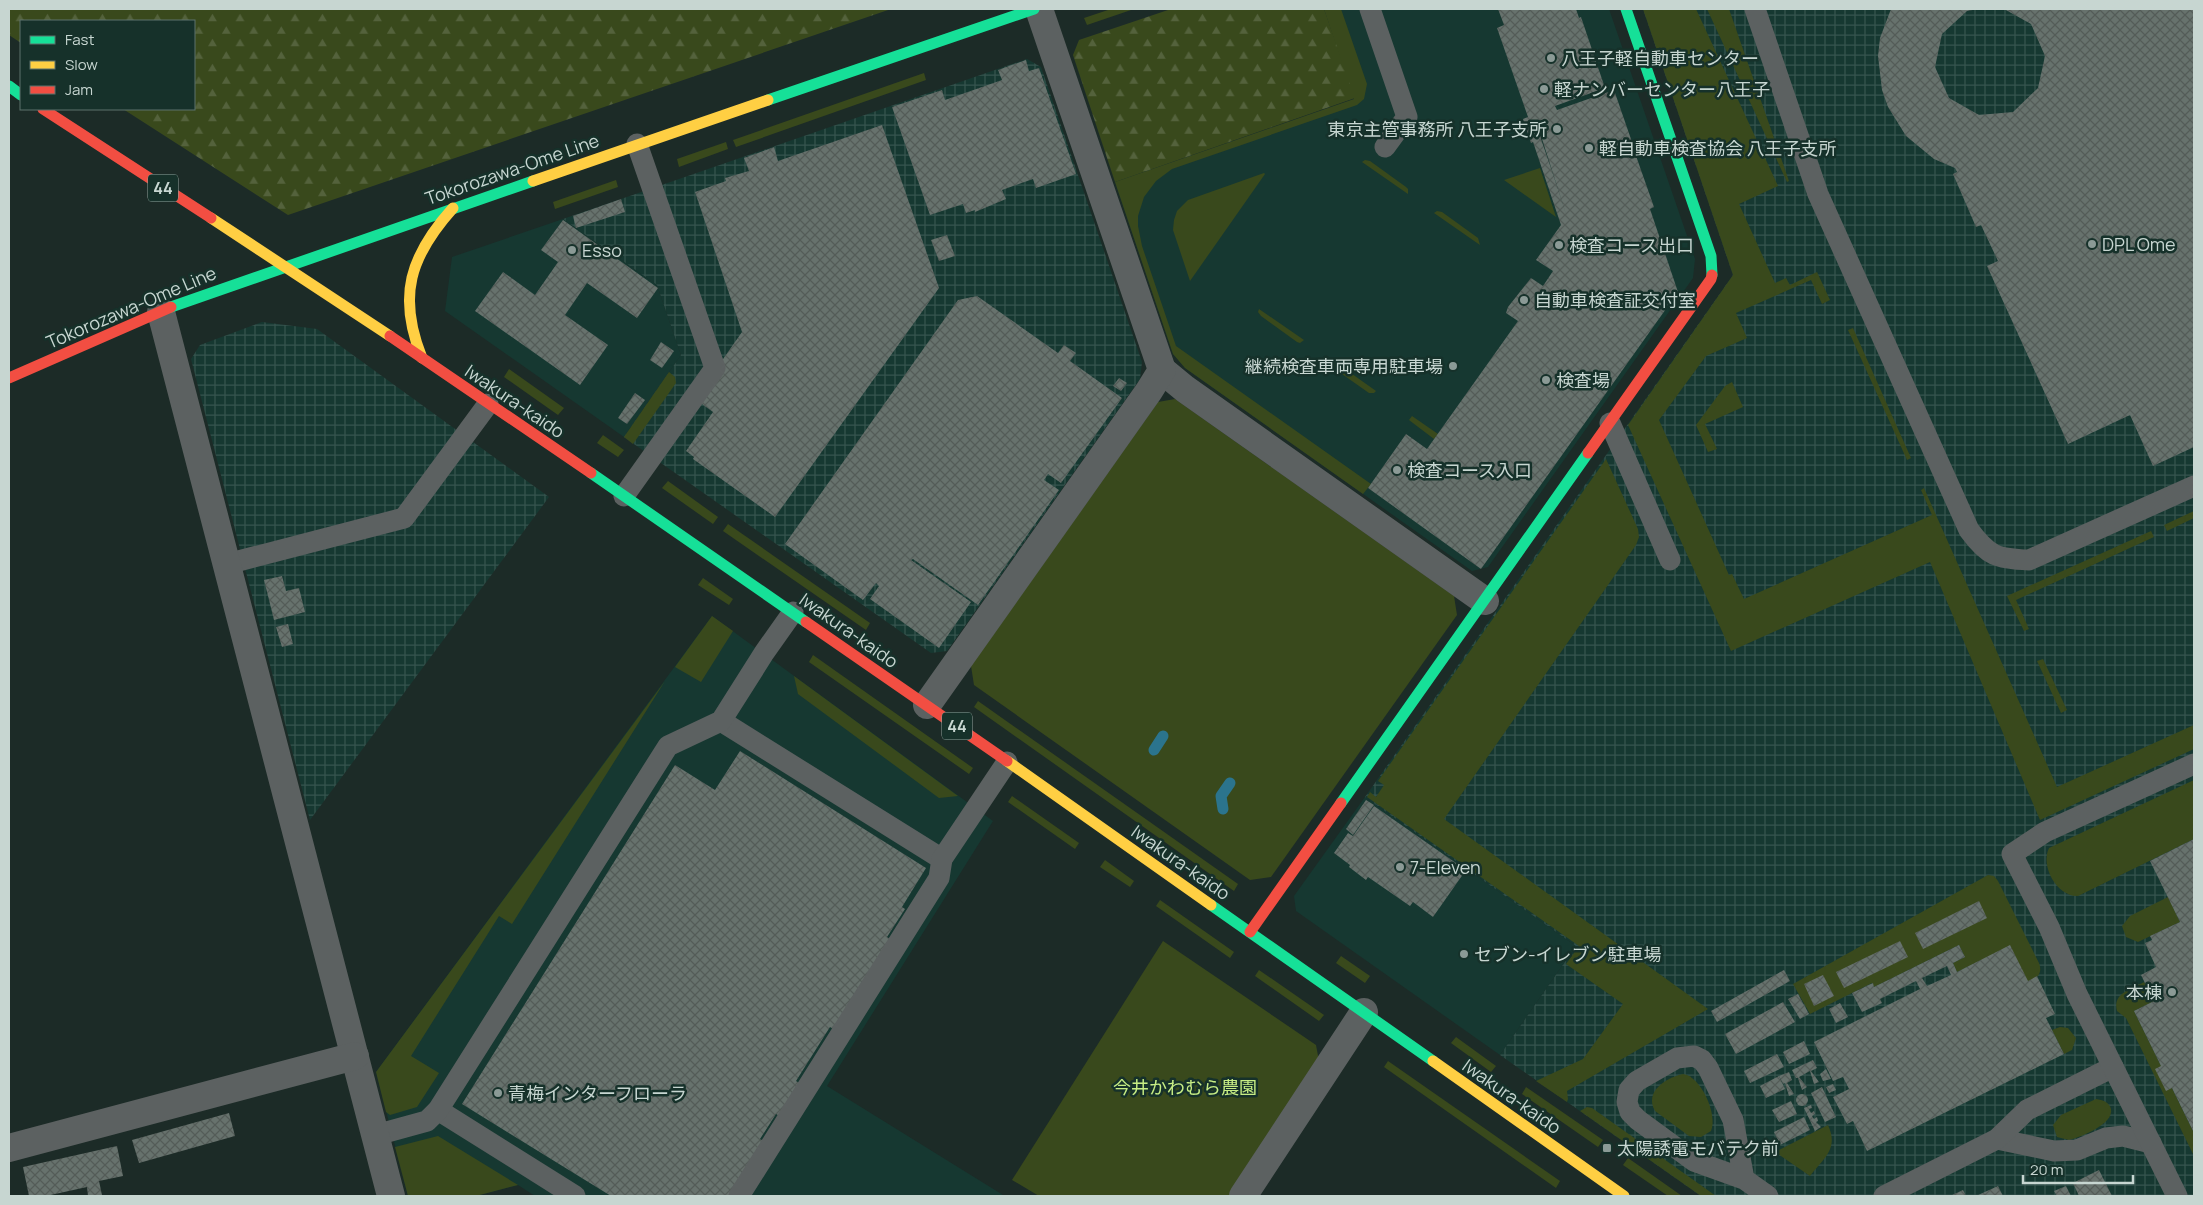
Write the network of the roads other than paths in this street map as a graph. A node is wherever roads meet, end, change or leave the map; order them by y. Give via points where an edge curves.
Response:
1 (1034, 9) edge
2 (1039, 9) edge
3 (1370, 9) edge
4 (1626, 9) edge
5 (1755, 9) edge
6 (9, 86) edge
7 (20, 94) edge
8 (45, 110) edge
9 (637, 144) junction
10 (1385, 147) dead end
11 (454, 207) junction
12 (284, 266) junction
13 (161, 312) junction
14 (422, 358) junction
15 (1162, 370) junction
16 (9, 378) edge
17 (488, 404) junction
18 (1610, 423) junction
19 (2194, 486) edge
20 (624, 496) junction
21 (1670, 560) dead end
22 (227, 564) junction
23 (1485, 601) junction
24 (793, 612) junction
25 (927, 705) junction
26 (721, 721) junction
27 (1007, 762) junction
28 (2194, 764) edge
29 (942, 859) junction
30 (1250, 932) junction
31 (1364, 1012) junction
32 (355, 1056) junction
33 (2113, 1067) junction
34 (438, 1110) junction
35 (376, 1135) junction
36 (1997, 1139) junction
37 (2151, 1143) junction
38 (9, 1148) edge
39 (1744, 1179) junction
40 (392, 1196) edge
41 (576, 1196) edge
42 (739, 1196) edge
43 (1242, 1196) edge
44 (1624, 1196) edge
45 (1768, 1196) edge
46 (1884, 1196) edge
47 (2177, 1196) edge

1 - 9 main road, Tokorozawa-Ome Line
2 - 15 street
3 - 10 lane via 1407,117
4 - 18 main road via 1713,268 1705,289
5 - 19 lane via 1818,194 1969,530 1983,548 2005,559 2029,560
6 - 7 main road
8 - 12 main road, Iwakura-kaido / 44
9 - 11 main road, Tokorozawa-Ome Line
9 - 20 lane via 715,368
11 - 12 main road, Tokorozawa-Ome Line
11 - 14 main road via 423,247 414,271 411,323
12 - 13 main road, Tokorozawa-Ome Line
12 - 14 main road, Iwakura-kaido / 44
13 - 16 main road, Tokorozawa-Ome Line
13 - 22 street
14 - 17 main road, Iwakura-kaido / 44
15 - 23 street
15 - 25 street
17 - 20 main road, Iwakura-kaido / 44
17 - 22 lane via 404,518
18 - 21 lane
18 - 23 main road
20 - 24 main road, Iwakura-kaido / 44
22 - 32 street
23 - 30 main road
24 - 25 main road, Iwakura-kaido / 44
24 - 26 lane
25 - 27 main road, Iwakura-kaido / 44
26 - 29 lane
26 - 34 lane via 668,746
27 - 29 lane
27 - 30 main road, Iwakura-kaido / 44
28 - 33 lane via 2045,832 2012,854
29 - 42 lane via 939,878
30 - 31 main road, Iwakura-kaido / 44
31 - 43 street
31 - 44 main road, Iwakura-kaido / 44
32 - 35 street
32 - 38 street
33 - 36 lane via 2027,1110
33 - 37 lane
34 - 35 lane via 427,1121
34 - 41 lane
35 - 40 street
36 - 37 lane via 2054,1151 2077,1150 2106,1138 2122,1136
36 - 46 lane
37 - 47 lane
39 - 39 lane via 1694,1161 1638,1120 1630,1112 1627,1102 1629,1090 1636,1081 1677,1058 1694,1056 1702,1060 1733,1120
39 - 45 lane

